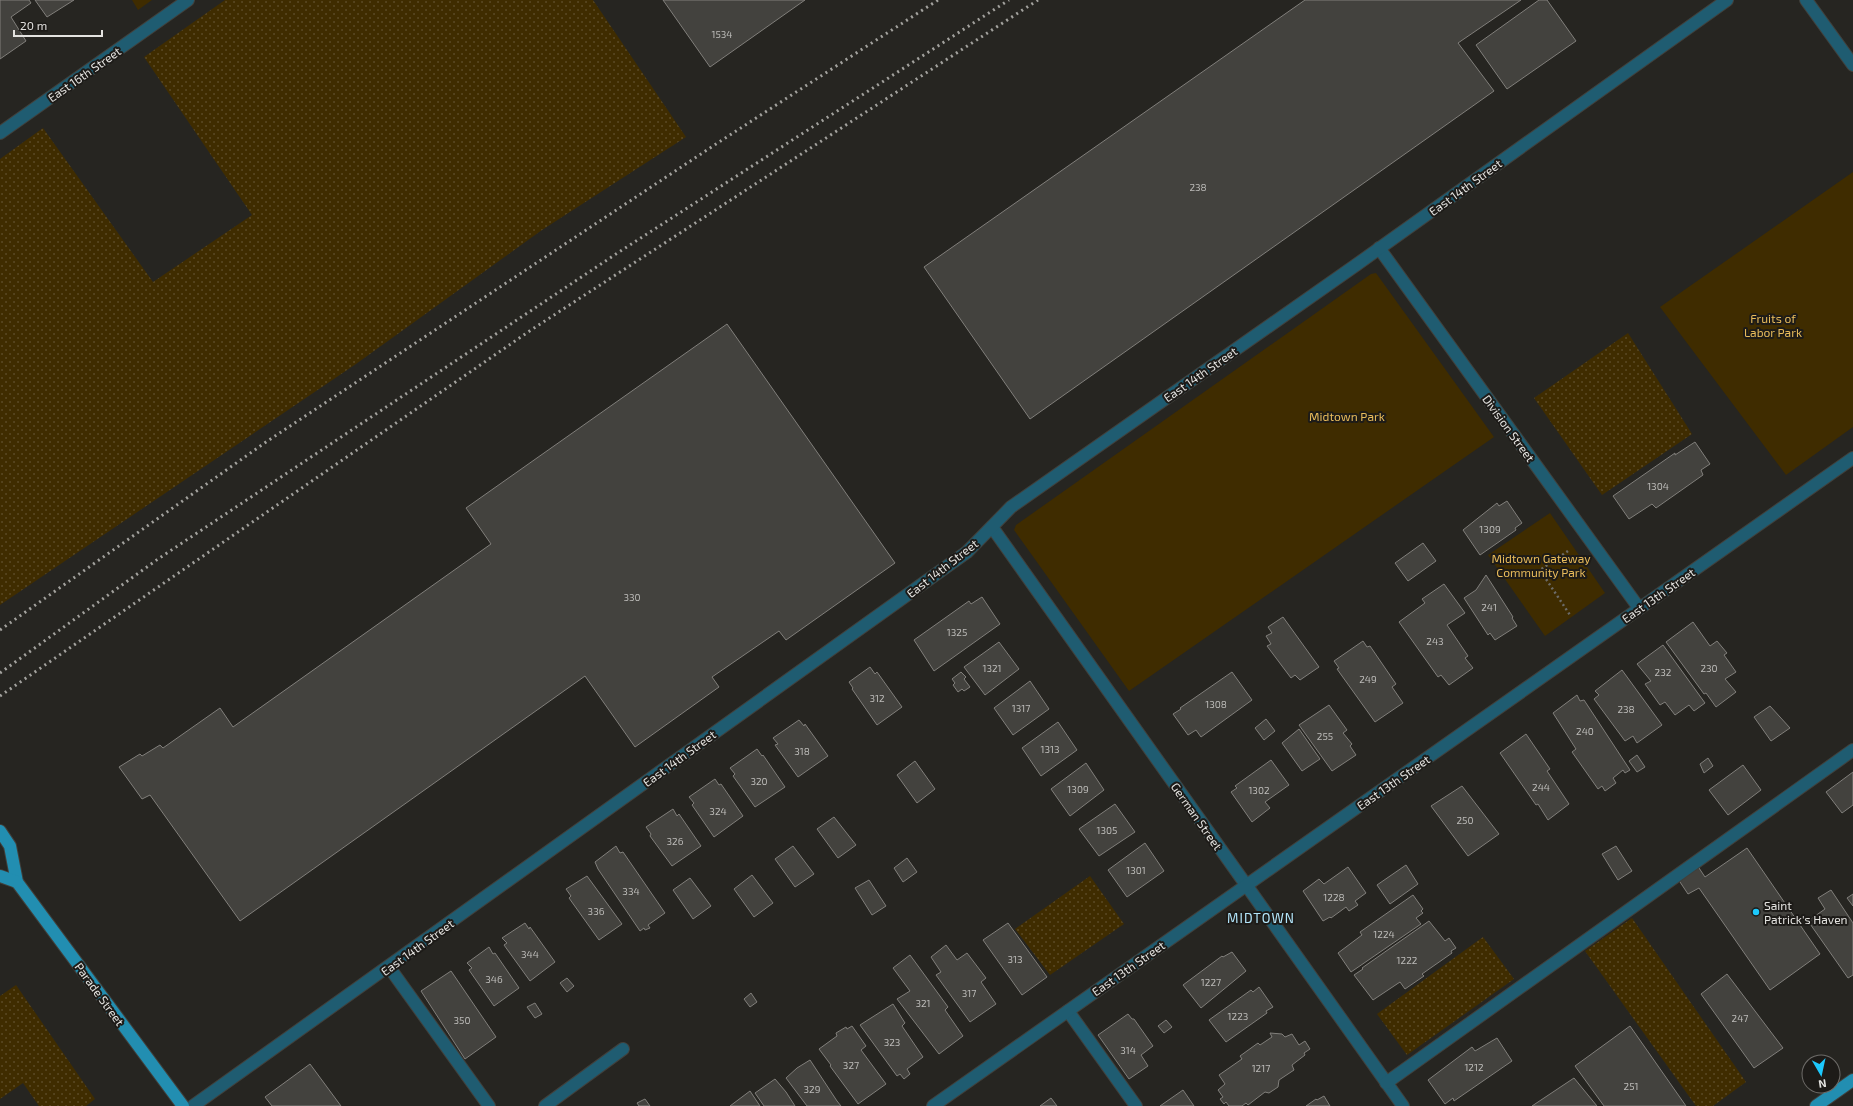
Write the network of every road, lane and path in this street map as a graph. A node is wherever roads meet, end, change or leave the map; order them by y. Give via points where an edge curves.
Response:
1 (188, 0) edge
2 (1727, 0) edge
3 (1806, 0) edge
4 (1853, 65) edge
5 (0, 133) edge
6 (1379, 248) junction
7 (1853, 458) edge
8 (992, 527) junction
9 (1568, 551) dead end
10 (1639, 608) junction
11 (1570, 615) dead end
12 (1853, 750) edge
13 (0, 831) edge
14 (0, 876) edge
15 (17, 882) junction
16 (1246, 885) junction
17 (389, 967) junction
18 (1068, 1011) junction
19 (623, 1049) dead end
20 (1853, 1080) edge
21 (1386, 1083) junction
22 (183, 1106) edge
23 (193, 1106) edge
24 (489, 1106) edge
25 (545, 1106) edge
26 (933, 1106) edge
27 (1136, 1106) edge
28 (1402, 1106) edge
29 (1816, 1106) edge

1 - 5 street, East 16th Street
2 - 6 street, East 14th Street
3 - 4 street
6 - 8 street, East 14th Street via 1011,507
6 - 10 street, Division Street
7 - 10 street, East 13th Street
8 - 16 street, German Street
8 - 17 street, East 14th Street via 967,552
9 - 11 path via 1540,570
10 - 16 street, East 13th Street
12 - 21 street
13 - 15 main road, Parade Street via 10,846
14 - 15 main road
15 - 22 main road, Parade Street
16 - 18 street, East 13th Street
16 - 21 street, German Street
17 - 23 street, East 14th Street
17 - 24 street
18 - 26 street, East 13th Street
18 - 27 street
19 - 25 street
20 - 29 main road
21 - 28 street, German Street

